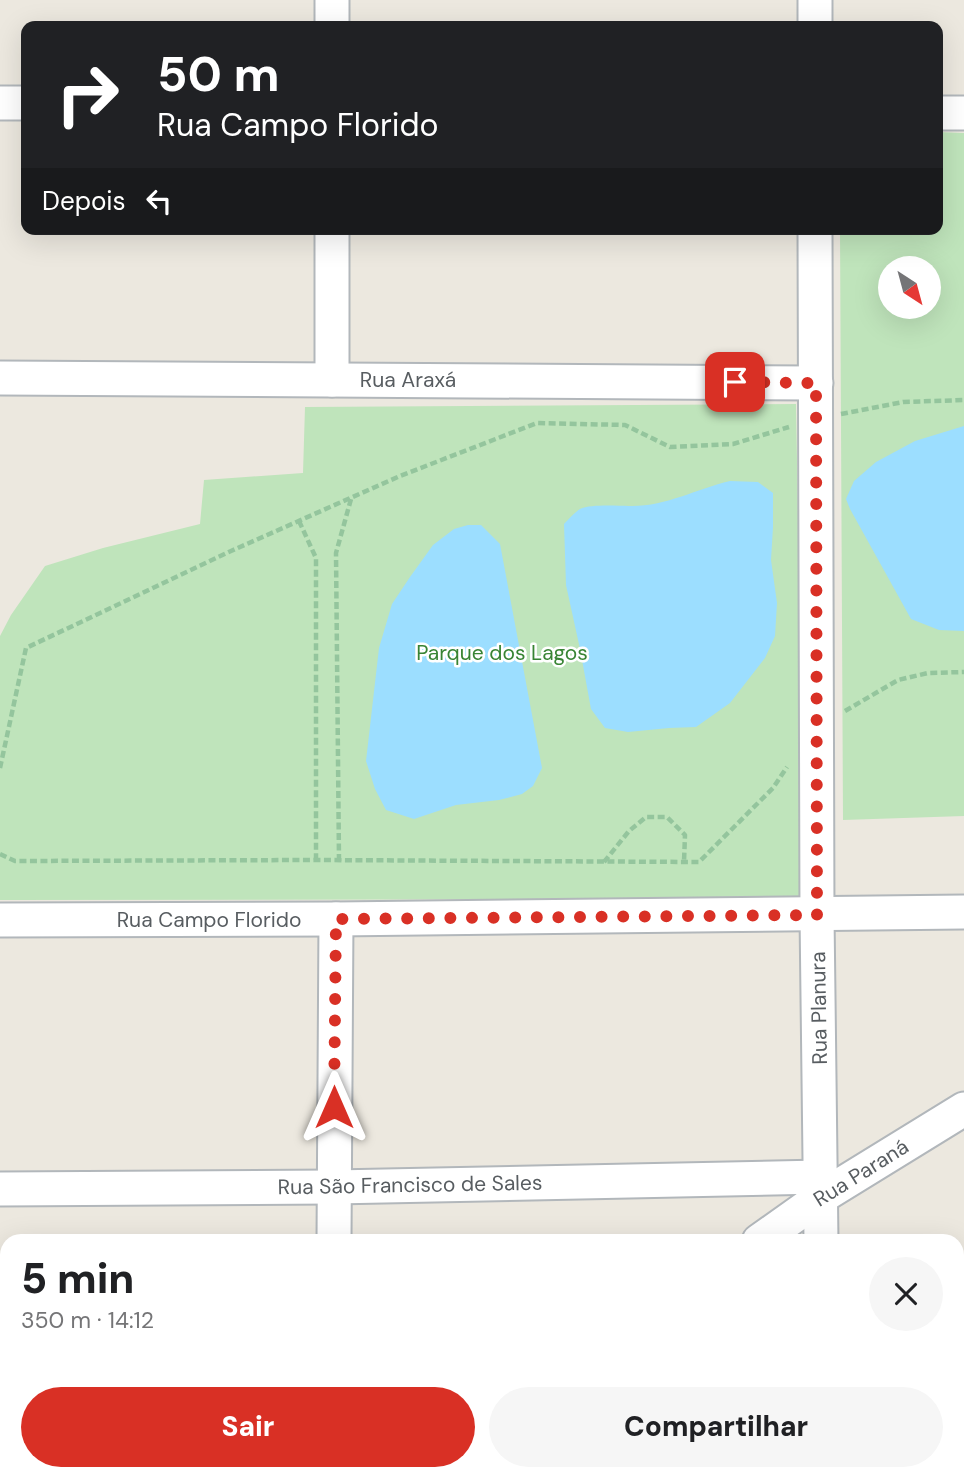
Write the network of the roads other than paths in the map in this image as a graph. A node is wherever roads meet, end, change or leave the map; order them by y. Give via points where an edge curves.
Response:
1 (332, 0) edge
2 (815, 0) edge
3 (332, 21) edge
4 (815, 21) edge
5 (0, 103) edge
6 (21, 103) edge
7 (943, 113) edge
8 (964, 113) edge
9 (332, 235) edge
10 (816, 235) edge
11 (0, 378) edge
12 (332, 380) junction
13 (816, 383) junction
14 (964, 912) edge
15 (817, 915) junction
16 (336, 919) junction
17 (0, 920) edge
18 (964, 1109) edge
19 (334, 1187) junction
20 (821, 1187) junction
21 (0, 1189) edge
22 (334, 1234) edge
23 (767, 1234) edge
24 (821, 1234) edge

1 - 3 street
2 - 4 street
5 - 6 street
7 - 8 street
9 - 12 street
10 - 13 street, Rua Planura
11 - 12 street, Rua Araxá
12 - 13 street, Rua Araxá
13 - 15 street, Rua Planura
14 - 15 street, Rua Campo Florido
15 - 16 street, Rua Campo Florido
15 - 20 street, Rua Planura
16 - 17 street, Rua Campo Florido
16 - 19 street
18 - 20 street, Rua Paraná
19 - 20 street, Rua São Francisco de Sales
19 - 21 street, Rua São Francisco de Sales
19 - 22 street
20 - 23 street, Rua Paraná
20 - 24 street, Rua Planura

